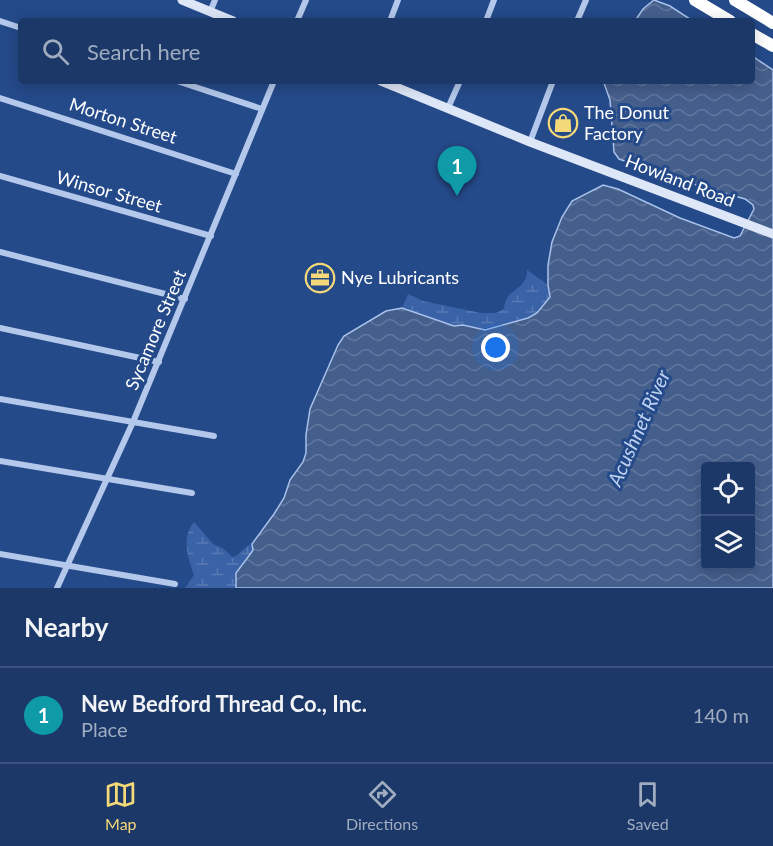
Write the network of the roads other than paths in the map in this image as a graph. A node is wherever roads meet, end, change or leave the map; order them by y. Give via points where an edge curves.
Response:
1 (182, 0) edge
2 (215, 0) edge
3 (306, 0) edge
4 (398, 0) edge
5 (494, 0) edge
6 (586, 0) edge
7 (695, 0) edge
8 (735, 0) edge
9 (210, 12) junction
10 (225, 18) edge
11 (298, 18) edge
12 (391, 18) edge
13 (487, 18) edge
14 (578, 18) edge
15 (725, 18) edge
16 (0, 21) edge
17 (773, 23) edge
18 (18, 27) edge
19 (755, 36) edge
20 (773, 46) edge
21 (186, 84) edge
22 (273, 84) edge
23 (388, 84) edge
24 (459, 84) edge
25 (552, 84) edge
26 (0, 98) edge
27 (448, 108) junction
28 (262, 110) junction
29 (530, 142) junction
30 (236, 174) junction
31 (0, 176) edge
32 (770, 233) edge
33 (211, 236) junction
34 (0, 252) edge
35 (185, 300) junction
36 (0, 328) edge
37 (159, 362) junction
38 (0, 399) edge
39 (134, 422) junction
40 (214, 436) dead end
41 (0, 460) edge
42 (108, 478) junction
43 (192, 493) dead end
44 (0, 554) edge
45 (68, 566) junction
46 (175, 584) dead end
47 (57, 588) edge

1 - 9 main road
2 - 9 street
3 - 11 street
4 - 12 street
5 - 13 street
6 - 14 street
7 - 15 highway
8 - 17 highway
9 - 10 main road
16 - 18 street
19 - 20 highway
21 - 28 street
22 - 28 street, Sycamore Street
23 - 27 main road, Howland Road
24 - 27 street
25 - 29 street
26 - 30 street, Morton Street
27 - 29 main road, Howland Road
28 - 30 street, Sycamore Street
29 - 32 main road, Howland Road
30 - 33 street, Sycamore Street
31 - 33 street, Winsor Street
33 - 35 street, Sycamore Street
34 - 35 street
35 - 37 street, Sycamore Street
36 - 37 street
37 - 39 street, Sycamore Street
38 - 39 street
39 - 40 street
39 - 42 street, Sycamore Street
41 - 42 street
42 - 43 street
42 - 45 street, Sycamore Street
44 - 45 street
45 - 46 street
45 - 47 street, Sycamore Street

